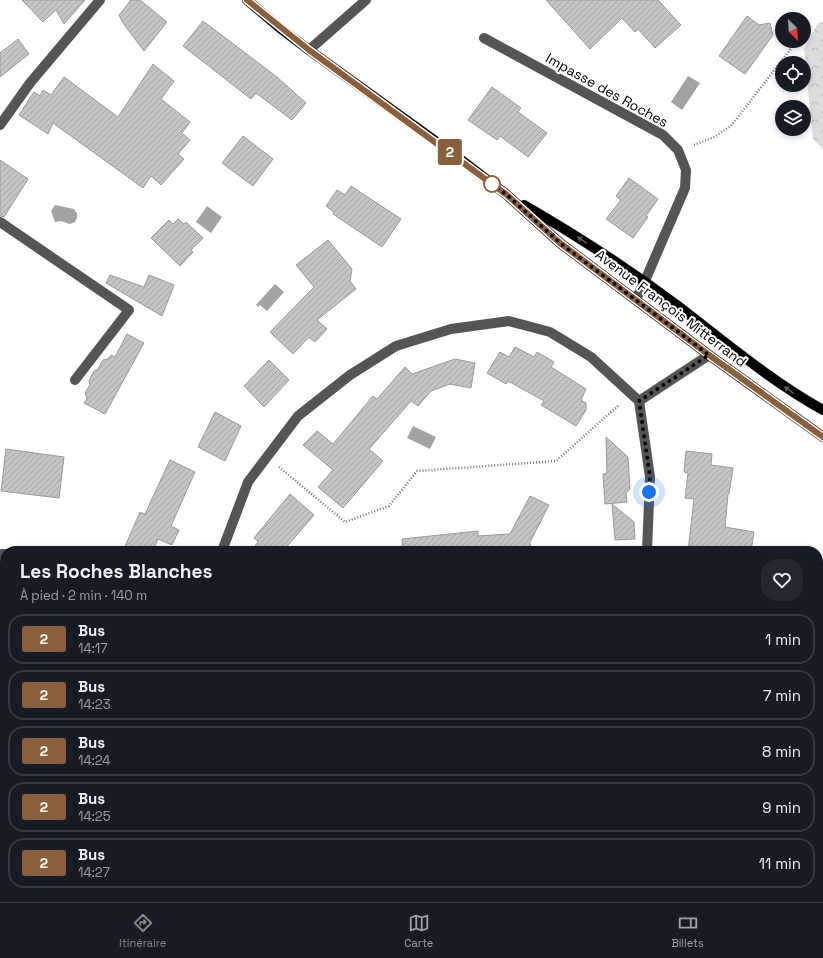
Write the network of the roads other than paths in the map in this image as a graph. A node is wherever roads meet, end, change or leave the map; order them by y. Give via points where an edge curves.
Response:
1 (100, 0) edge
2 (247, 0) edge
3 (366, 0) edge
4 (484, 38) dead end
5 (309, 50) junction
6 (1, 118) edge
7 (507, 195) junction
8 (0, 222) edge
9 (644, 283) junction
10 (636, 298) junction
11 (709, 355) junction
12 (76, 380) dead end
13 (639, 401) junction
14 (823, 410) edge
15 (823, 437) edge
16 (224, 546) edge
17 (647, 546) edge

1 - 6 street
2 - 5 main road, Avenue François Mitterrand
3 - 5 street
4 - 9 street, Impasse des Roches via 663,135 678,150 686,170 685,188
5 - 7 main road, Avenue François Mitterrand
9 -> 7 main road, Avenue François Mitterrand via 565,228
7 - 10 main road, Avenue François Mitterrand via 560,243
8 - 12 street via 128,310
9 - 10 street, Impasse des Roches
14 -> 9 main road, Avenue François Mitterrand via 793,393 676,304
10 - 11 main road, Avenue François Mitterrand
11 - 13 street
11 - 15 main road, Avenue François Mitterrand
13 - 16 street via 592,357 550,332 509,321 451,329 396,346 350,375 298,416 248,482
13 - 17 street via 650,477

